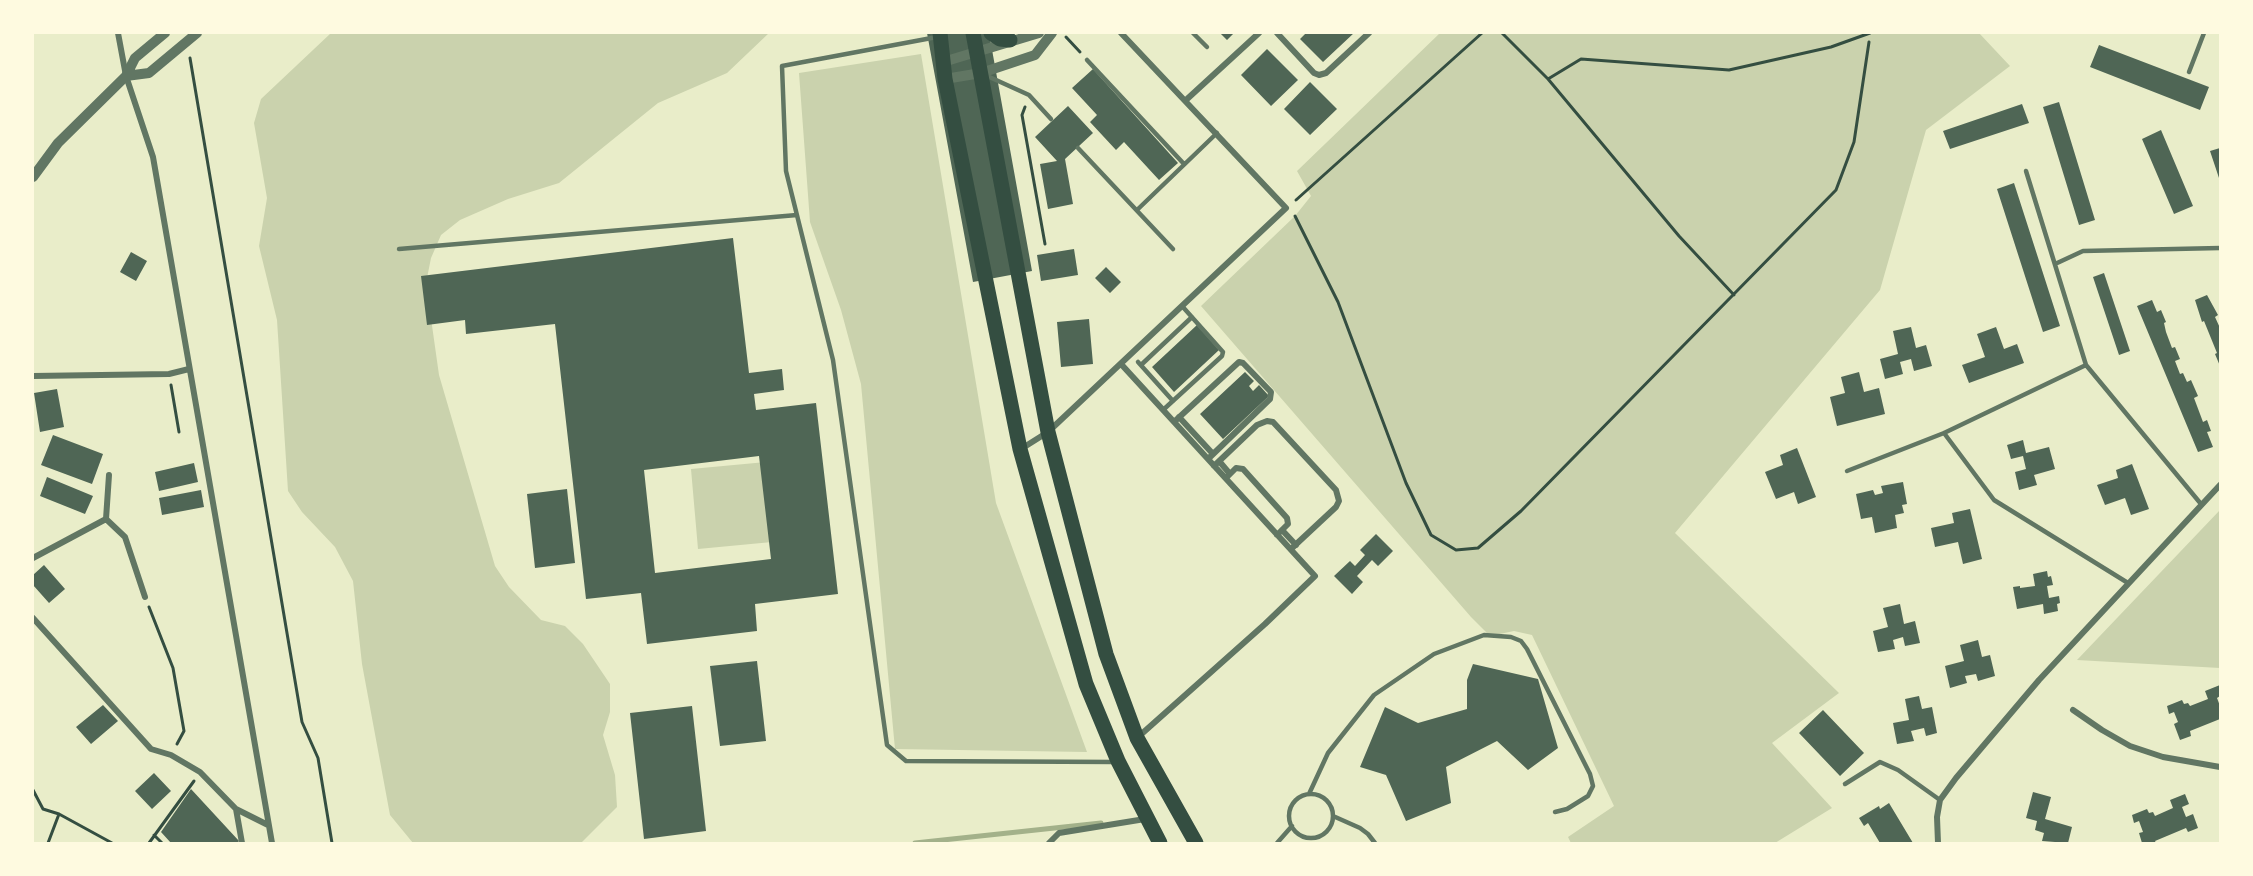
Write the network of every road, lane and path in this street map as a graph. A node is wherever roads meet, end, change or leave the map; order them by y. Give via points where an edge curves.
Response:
1 (118, 33) edge
2 (165, 33) edge
3 (197, 33) edge
4 (973, 33) edge
5 (991, 33) edge
6 (1039, 33) edge
7 (1052, 33) edge
8 (1062, 33) edge
9 (1121, 33) edge
10 (1194, 33) edge
11 (1259, 33) edge
12 (1277, 33) edge
13 (1369, 33) edge
14 (1482, 33) edge
15 (1502, 33) edge
16 (1870, 33) edge
17 (2204, 33) edge
18 (940, 35) edge
19 (1010, 40) junction
20 (1869, 42) dead end
21 (1208, 47) dead end
22 (976, 51) junction
23 (190, 56) dead end
24 (1087, 60) joint
25 (943, 62) junction
26 (2189, 72) dead end
27 (981, 73) junction
28 (126, 76) junction
29 (945, 79) junction
30 (1548, 79) junction
31 (1029, 95) junction
32 (1186, 100) junction
33 (1051, 119) dead end
34 (1216, 133) junction
35 (1078, 148) dead end
36 (1184, 164) junction
37 (2026, 171) dead end
38 (33, 177) edge
39 (1286, 208) junction
40 (1137, 210) junction
41 (797, 215) junction
42 (1045, 244) dead end
43 (2220, 248) edge
44 (399, 249) dead end
45 (1173, 249) dead end
46 (2055, 264) junction
47 (1734, 295) junction
48 (1182, 306) junction
49 (1192, 317) junction
50 (1121, 364) junction
51 (2086, 365) junction
52 (189, 369) junction
53 (169, 374) junction
54 (33, 376) edge
55 (1173, 401) junction
56 (1163, 410) junction
57 (1177, 420) junction
58 (179, 432) dead end
59 (1048, 432) junction
60 (1944, 433) junction
61 (1020, 449) junction
62 (1211, 456) junction
63 (1217, 464) junction
64 (1847, 471) dead end
65 (109, 475) dead end
66 (1228, 476) junction
67 (2220, 485) edge
68 (2201, 504) junction
69 (106, 519) junction
70 (1280, 532) junction
71 (1293, 547) junction
72 (33, 558) edge
73 (2128, 583) junction
74 (145, 597) joint
75 (33, 618) edge
76 (2073, 710) dead end
77 (1137, 738) junction
78 (171, 755) junction
79 (1118, 762) junction
80 (2220, 767) edge
81 (200, 772) junction
82 (1845, 784) dead end
83 (33, 790) edge
84 (1310, 794) junction
85 (1940, 800) junction
86 (236, 809) junction
87 (1555, 812) dead end
88 (59, 814) junction
89 (1333, 816) junction
90 (1148, 819) junction
91 (268, 825) junction
92 (1292, 826) junction
93 (154, 835) junction
94 (48, 843) edge
95 (112, 843) edge
96 (149, 843) edge
97 (162, 843) edge
98 (242, 843) edge
99 (272, 843) edge
100 (332, 843) edge
101 (1049, 843) edge
102 (1155, 843) edge
103 (1160, 843) edge
104 (1196, 843) edge
105 (1277, 843) edge
106 (1375, 843) edge
107 (1938, 843) edge

1 - 28 street
2 - 28 street via 135,58
3 - 28 street via 149,73
4 - 22 main road
5 - 19 main road
6 - 19 street
7 - 27 street via 1035,55
8 - 24 path
9 - 32 street
10 - 21 lane
11 - 32 street
12 - 13 street via 1319,75
14 - 39 path
15 - 30 path
16 - 30 path via 1831,47 1729,70 1581,59
17 - 26 lane
18 - 25 main road
18 - 41 lane via 782,66 786,171
19 - 22 street
20 - 47 path via 1854,142 1836,190
22 - 25 street
22 - 27 main road
23 - 100 path via 302,722 318,758
24 - 36 lane
25 - 29 main road
27 - 29 street
27 - 31 lane
27 - 59 main road
28 - 38 street via 58,143
28 - 52 street via 153,157
29 - 61 main road
30 - 47 path via 1679,236
31 - 33 lane
31 - 42 path via 1022,115
32 - 34 street
34 - 36 lane
34 - 39 street
35 - 40 lane
36 - 40 lane
37 - 46 lane
39 - 47 path via 1295,216 1338,302 1406,483 1431,536 1455,550 1478,548 1521,512
39 - 48 street
40 - 45 lane
41 - 44 lane
41 - 79 lane via 833,360 887,745 906,761
43 - 46 lane via 2083,251
46 - 51 lane
48 - 49 lane
48 - 50 street
49 - 55 lane via 1223,352
49 - 55 lane via 1139,363
50 - 56 street
50 - 59 street
51 - 60 lane
51 - 68 lane
52 - 53 street
52 - 91 street
53 - 54 street
53 - 58 path
55 - 56 lane
56 - 57 street
57 - 62 street
57 - 62 street via 1239,362 1271,392 1270,399
59 - 61 street
59 - 77 main road via 1106,654
60 - 64 lane
60 - 73 lane via 1994,501
61 - 79 main road via 1086,684
62 - 63 street
63 - 66 street
63 - 71 street via 1257,425 1273,422 1336,490 1336,507
65 - 69 street
66 - 70 street
66 - 70 street via 1236,468 1243,469 1289,521
67 - 68 street
68 - 73 street
69 - 72 street
69 - 74 street via 126,537
70 - 71 street
71 - 77 street via 1315,576
73 - 85 street via 2039,680
74 - 78 path via 173,668 184,730
75 - 78 street via 151,749
76 - 80 street via 2130,746 2163,757
77 - 104 main road
78 - 81 street
79 - 90 main road
81 - 86 street
81 - 93 path
82 - 85 lane via 1880,762
83 - 88 path via 44,809
84 - 87 lane via 1328,753 1374,695 1434,654 1484,635 1521,641 1590,774 1593,786 1588,796
84 - 89 lane via 1323,798
84 - 92 lane via 1292,806
85 - 107 street
86 - 91 street
86 - 98 street
88 - 94 path
88 - 95 path
89 - 92 lane via 1328,829 1316,837 1303,836
89 - 106 lane via 1360,828
90 - 101 street via 1059,833
90 - 103 main road
91 - 99 street
92 - 105 lane
93 - 96 path
93 - 97 path
102 - 103 street

